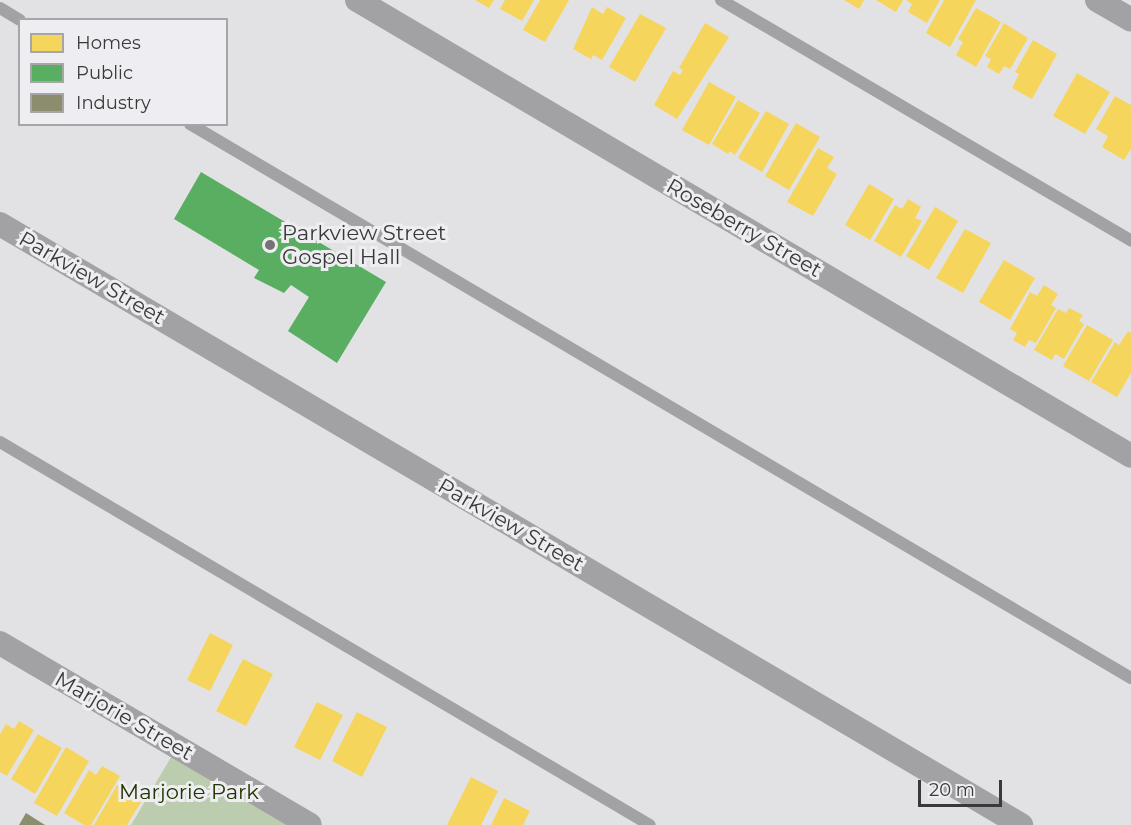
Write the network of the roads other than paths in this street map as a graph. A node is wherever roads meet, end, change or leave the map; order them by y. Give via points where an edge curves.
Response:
1 (357, 0) edge
2 (721, 0) edge
3 (1097, 0) edge
4 (0, 8) edge
5 (18, 19) edge
6 (1131, 20) edge
7 (193, 126) edge
8 (0, 224) edge
9 (1131, 241) edge
10 (0, 442) edge
11 (1131, 456) edge
12 (0, 643) edge
13 (1131, 678) edge
14 (310, 825) edge
15 (650, 825) edge
16 (1022, 825) edge

1 - 11 street, Roseberry Street
2 - 9 lane
3 - 6 street
4 - 5 lane
7 - 13 lane
8 - 16 street, Parkview Street
10 - 15 lane
12 - 14 street, Marjorie Street

